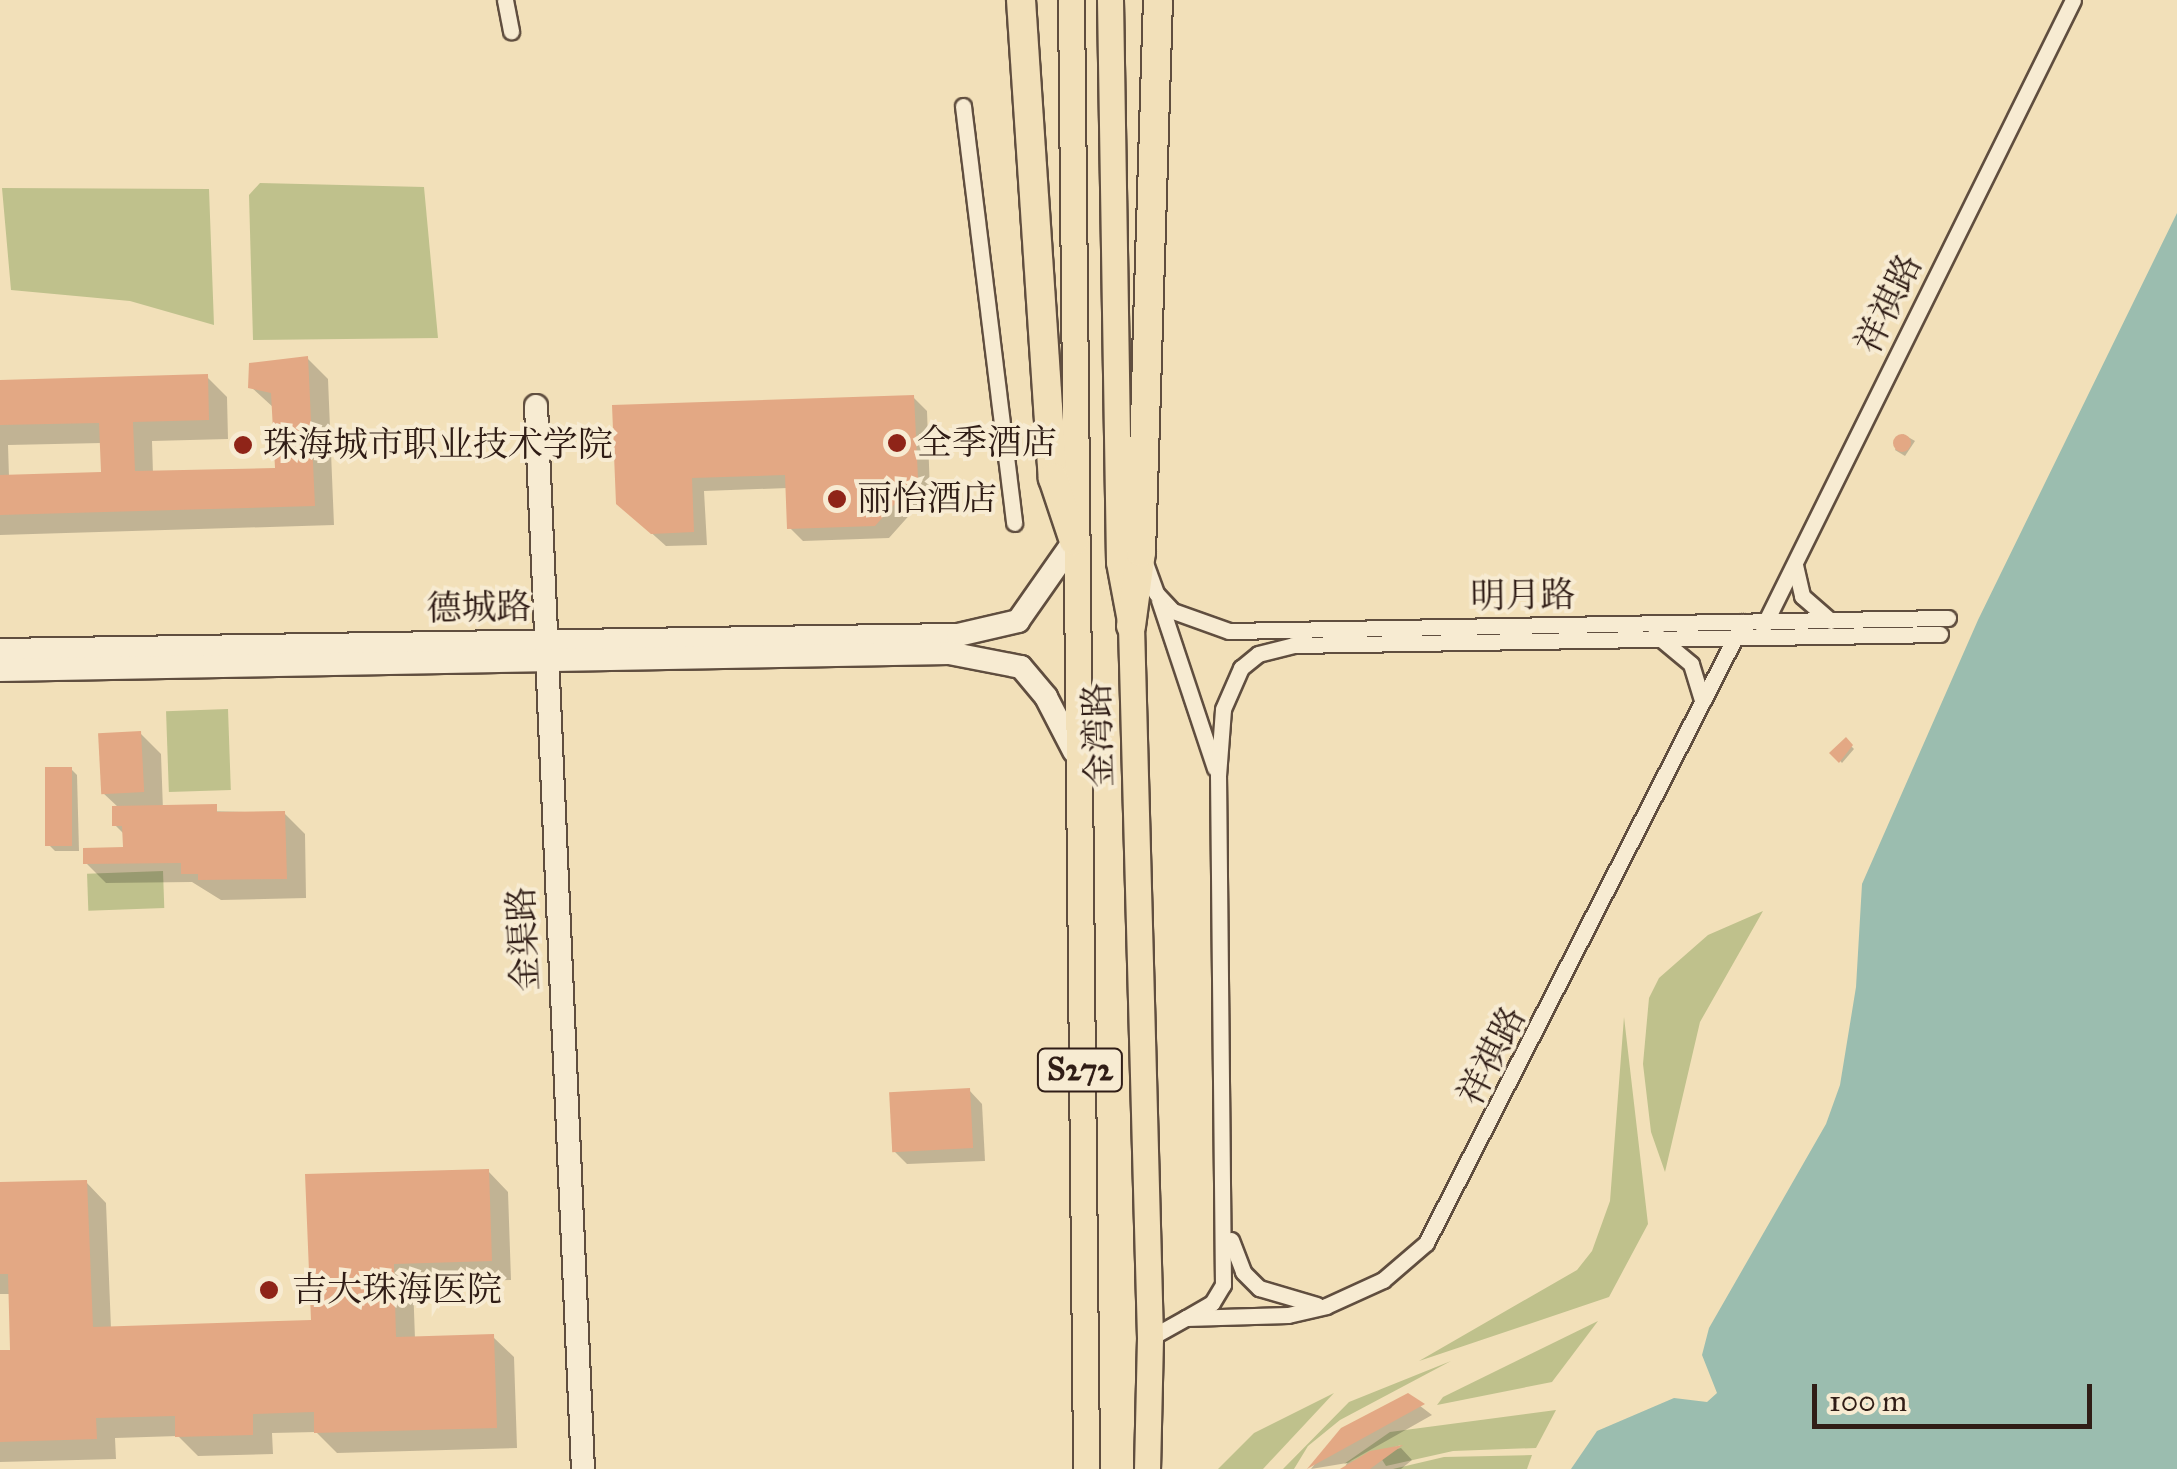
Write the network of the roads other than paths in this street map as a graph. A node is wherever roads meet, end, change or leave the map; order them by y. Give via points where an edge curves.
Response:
1 (505, 0) edge
2 (1021, 0) edge
3 (1071, 0) edge
4 (1110, 0) edge
5 (1158, 0) edge
6 (2072, 0) edge
7 (511, 32) dead end
8 (963, 106) dead end
9 (536, 406) dead end
10 (1014, 524) dead end
11 (1074, 541) junction
12 (1141, 552) junction
13 (1795, 564) junction
14 (1156, 593) junction
15 (1831, 621) junction
16 (1131, 626) junction
17 (1740, 628) junction
18 (1762, 629) junction
19 (1655, 634) junction
20 (954, 644) junction
21 (0, 650) edge
22 (545, 650) junction
23 (0, 670) edge
24 (1702, 701) junction
25 (1074, 752) junction
26 (1218, 776) junction
27 (1228, 1227) junction
28 (1326, 1306) junction
29 (1186, 1318) junction
30 (1150, 1338) junction
31 (583, 1469) edge
32 (1086, 1469) edge
33 (1147, 1469) edge

1 - 7 street
2 - 11 highway via 1053,478
3 - 11 main road, 金湾路 / S272
4 - 16 main road, 金湾路 / S272 via 1119,562
5 - 12 highway
6 - 13 street, 祥祺路
8 - 10 street
9 - 22 street, 金渠路
11 - 20 street via 1018,621
11 - 25 main road, 金湾路 / S272
12 - 14 street
12 - 16 highway
13 - 15 street via 1802,596
13 - 18 street, 祥祺路
14 - 17 street, 明月路 via 1191,622 1229,631
14 - 26 street
15 - 18 street, 明月路
15 - 18 street, 明月路 via 1944,626
16 - 30 main road, 金湾路 / S272
17 - 18 street, 明月路
17 - 19 street, 明月路
17 - 24 street, 祥祺路
19 - 24 street via 1690,664
19 - 26 street, 明月路 via 1293,645 1258,654 1229,689
20 - 22 street, 德城路
20 - 25 street via 1021,667 1046,696
21 - 22 street, 德城路
22 - 23 street, 德城路
22 - 31 street, 金渠路
24 - 28 street, 祥祺路 via 1446,1215 1395,1271
25 - 32 main road, 金湾路 / S272
26 - 27 street
27 - 28 street via 1244,1272 1259,1288
27 - 29 street via 1219,1296
28 - 29 street, 祥祺路 via 1288,1315
29 - 30 street, 祥祺路
30 - 33 main road, 金湾路 / S272

